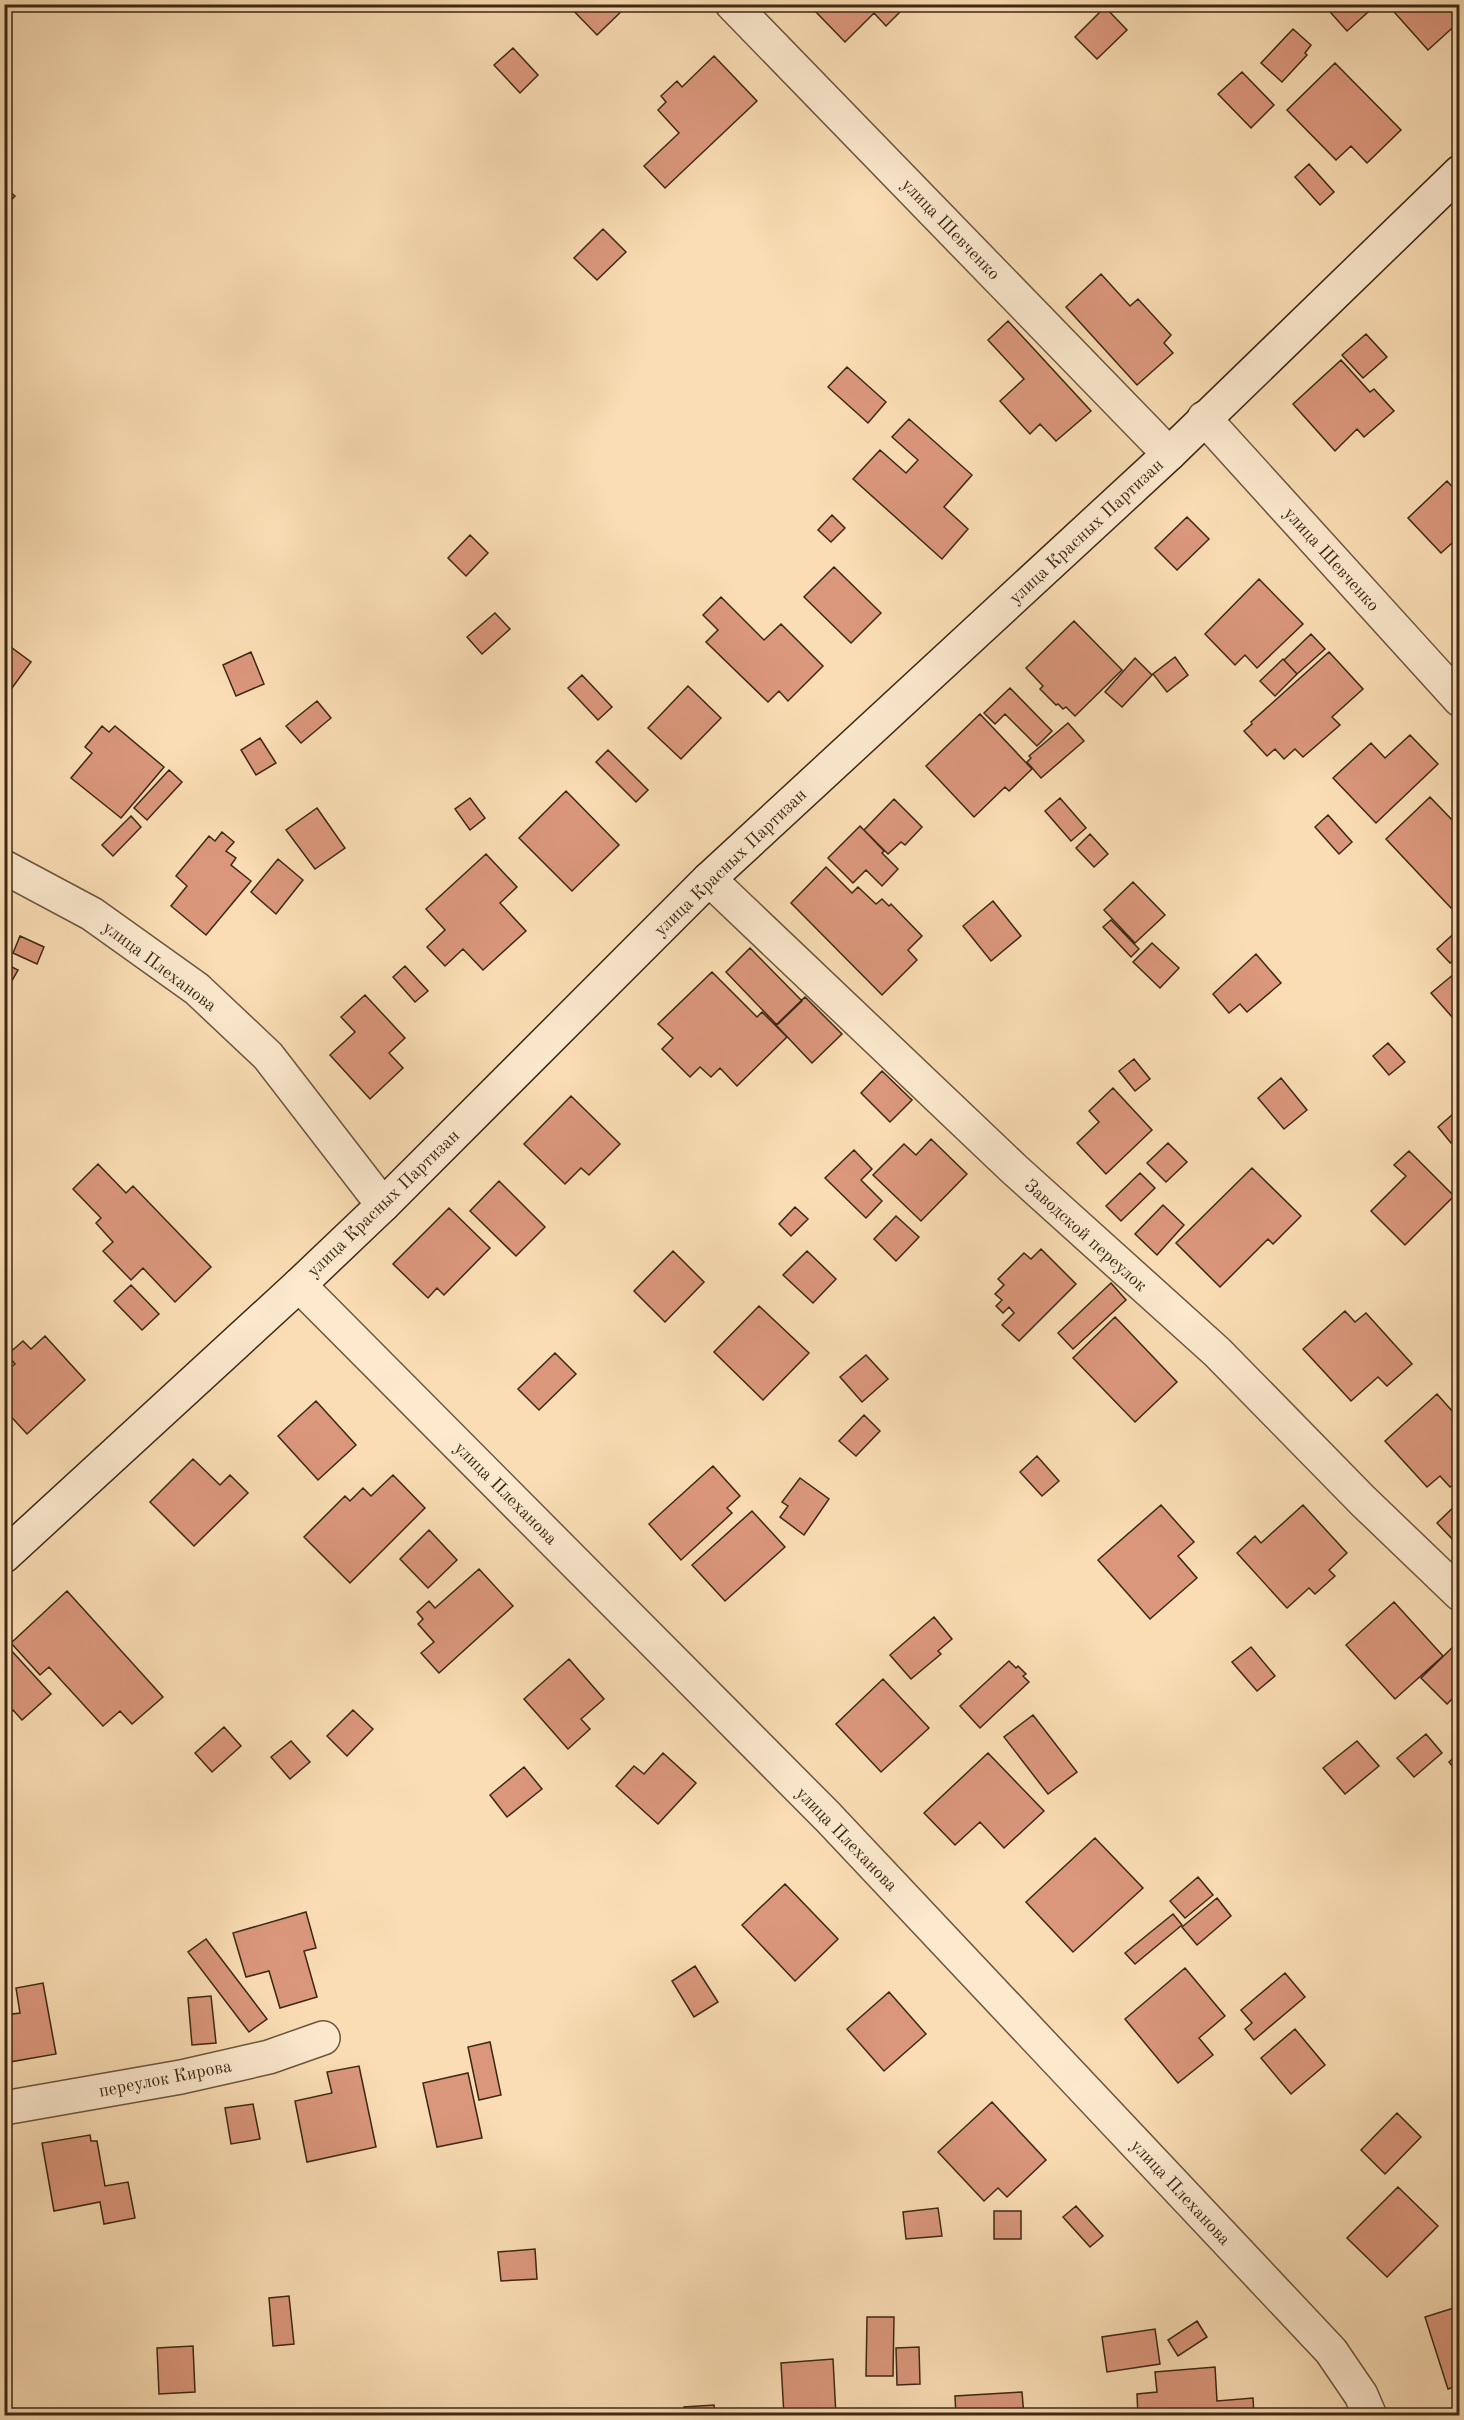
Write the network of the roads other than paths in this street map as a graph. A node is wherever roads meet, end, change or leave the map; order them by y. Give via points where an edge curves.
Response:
1 (732, 4) edge
2 (1460, 172) edge
3 (1204, 418) junction
4 (1169, 454) junction
5 (1460, 700) edge
6 (4, 867) edge
7 (709, 879) junction
8 (383, 1205) junction
9 (299, 1285) junction
10 (4, 1556) edge
11 (1460, 1594) edge
12 (323, 2038) dead end
13 (4, 2108) edge
14 (1370, 2415) edge

1 - 4 street, улица Шевченко
2 - 3 street, улица Красных Партизан
3 - 4 street, улица Красных Партизан
3 - 5 street, улица Шевченко
4 - 7 street, улица Красных Партизан
6 - 8 street, улица Плеханова via 92,914 197,989 268,1056
7 - 8 street, улица Красных Партизан
7 - 11 street, Заводской переулок via 1014,1169 1216,1352
8 - 9 street, улица Красных Партизан
9 - 10 street, улица Красных Партизан
9 - 14 street, улица Плеханова via 836,1826 1331,2351
12 - 13 street, переулок Кирова via 269,2057 181,2077

